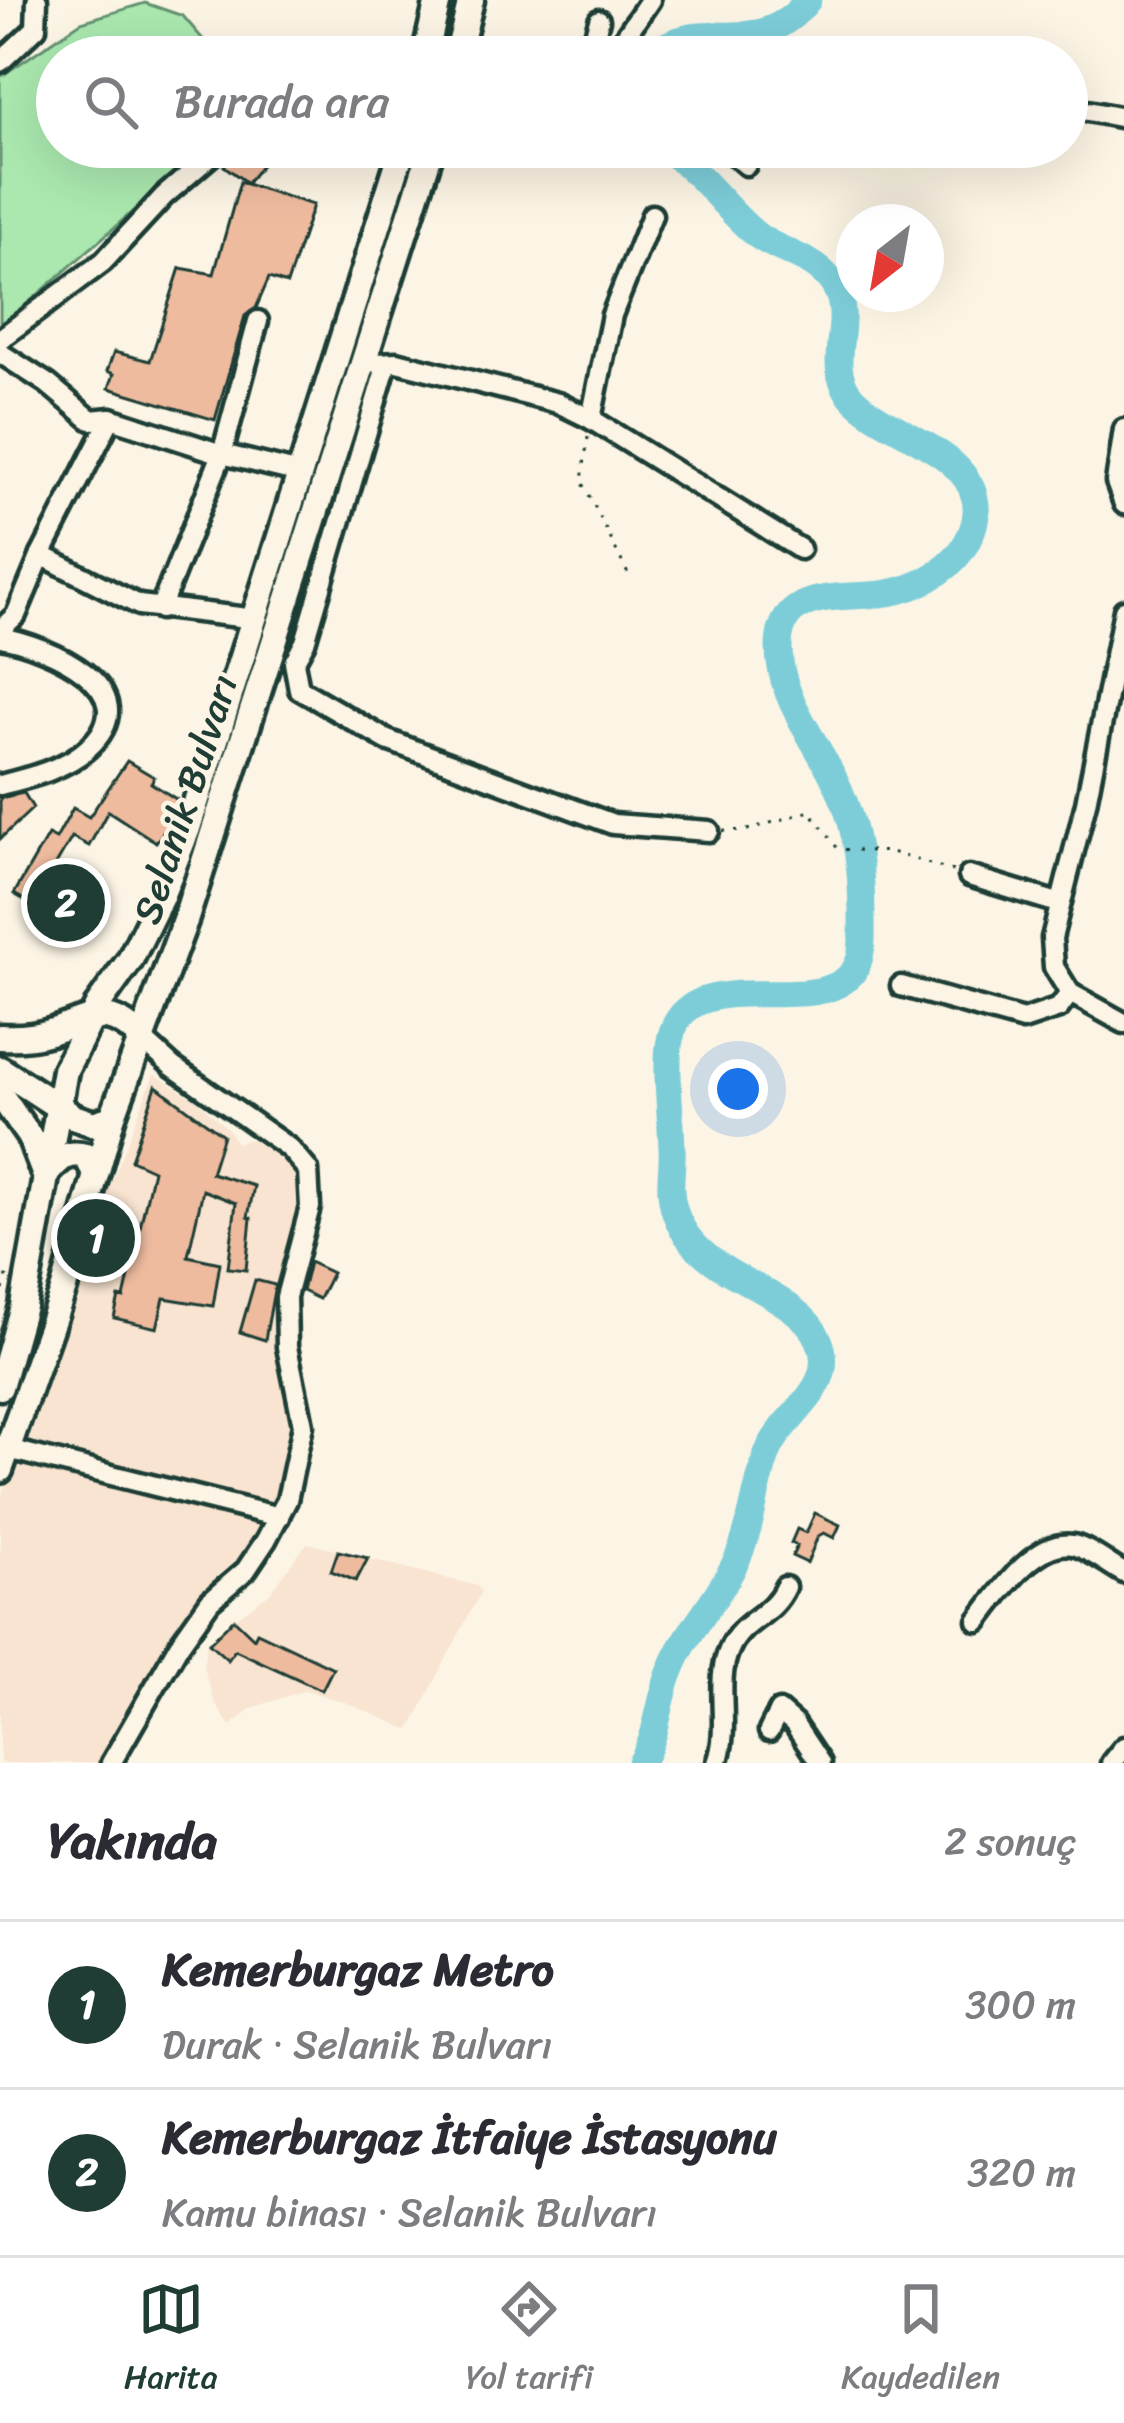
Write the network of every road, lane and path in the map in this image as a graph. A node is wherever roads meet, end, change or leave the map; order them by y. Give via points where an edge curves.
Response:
1 (37, 0) edge
2 (438, 0) edge
3 (471, 0) edge
4 (650, 0) edge
5 (599, 20) dead end
6 (430, 36) edge
7 (465, 36) edge
8 (595, 36) edge
9 (625, 36) edge
10 (0, 62) edge
11 (1088, 111) edge
12 (1124, 118) edge
13 (197, 168) edge
14 (396, 168) edge
15 (429, 168) edge
16 (652, 214) dead end
17 (258, 321) dead end
18 (347, 321) junction
19 (374, 328) junction
20 (0, 339) edge
21 (0, 353) edge
22 (375, 363) junction
23 (111, 418) junction
24 (591, 419) junction
25 (1124, 429) edge
26 (222, 454) junction
27 (300, 473) junction
28 (1124, 504) edge
29 (800, 549) dead end
30 (41, 555) junction
31 (628, 574) dead end
32 (160, 609) junction
33 (1124, 610) edge
34 (256, 619) junction
35 (0, 633) edge
36 (0, 785) edge
37 (709, 831) joint
38 (969, 876) joint
39 (1058, 903) junction
40 (902, 986) dead end
41 (1070, 993) junction
42 (92, 1015) junction
43 (1124, 1023) edge
44 (140, 1036) junction
45 (0, 1037) edge
46 (0, 1069) edge
47 (0, 1094) edge
48 (56, 1107) junction
49 (112, 1118) junction
50 (95, 1173) junction
51 (45, 1176) junction
52 (0, 1387) edge
53 (4, 1460) edge
54 (279, 1517) junction
55 (1124, 1573) edge
56 (784, 1587) dead end
57 (978, 1621) dead end
58 (769, 1731) dead end
59 (1124, 1747) edge
60 (111, 1763) edge
61 (717, 1763) edge
62 (820, 1763) edge
63 (1111, 1763) edge

1 - 10 street via 37,28
2 - 6 main road
3 - 7 main road
4 - 9 street
5 - 8 street
11 - 12 street
13 - 20 street via 103,262
14 - 18 main road, Selanik Bulvarı
15 - 19 main road, Selanik Bulvarı
16 - 24 street via 613,315
17 - 26 street
18 - 19 main road
18 - 27 main road, Selanik Bulvarı
19 - 22 main road, Selanik Bulvarı
21 - 23 street via 92,420
22 - 24 street via 557,403
22 - 37 street via 294,662 299,688 387,740 613,824
22 - 44 main road, Selanik Bulvarı
23 - 26 street
23 - 30 street
24 - 29 street
24 - 31 path via 582,481
25 - 28 street via 1116,482
26 - 27 street
26 - 32 street
27 - 34 main road, Selanik Bulvarı
30 - 32 street
30 - 35 street
32 - 34 street
33 - 39 street
34 - 42 main road, Selanik Bulvarı via 160,899
35 - 36 street via 58,653 90,676 105,698 105,724 62,764
37 - 38 path via 747,830 810,811 838,849 891,852
38 - 39 street
39 - 41 street via 1054,967
40 - 41 street via 1023,1020 1059,1008
41 - 43 street
42 - 44 main road via 126,1023
42 - 45 main road via 46,1034
42 - 48 main road, Selanik Bulvarı
44 - 49 main road, Selanik Bulvarı
44 - 54 street via 308,1170 310,1207 286,1298 302,1425
46 - 48 main road
47 - 51 main road
48 - 49 main road via 94,1124
48 - 51 main road, Selanik Bulvarı
49 - 50 main road, Selanik Bulvarı
50 - 51 main road via 86,1156 74,1153
50 - 53 main road, Selanik Bulvarı
51 - 52 main road, Selanik Bulvarı
53 - 54 street
54 - 60 street via 246,1570 178,1645
55 - 57 street via 1075,1545 1059,1545 1008,1581
56 - 61 street via 776,1607 743,1628 729,1650
58 - 62 street via 779,1711
59 - 63 street

